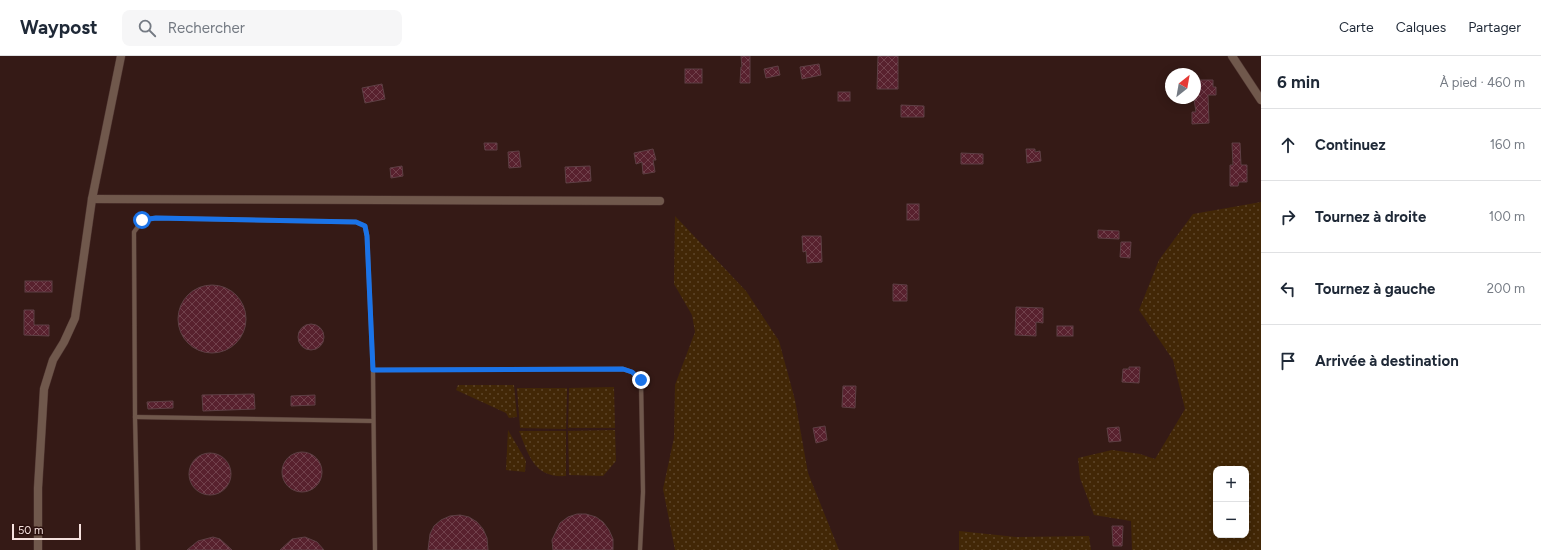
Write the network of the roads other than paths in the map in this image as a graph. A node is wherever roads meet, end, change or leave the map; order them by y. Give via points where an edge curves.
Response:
1 (121, 56) edge
2 (1232, 56) edge
3 (1261, 100) edge
4 (92, 199) junction
5 (660, 202) dead end
6 (373, 370) junction
7 (135, 417) junction
8 (373, 421) junction
9 (38, 550) edge
10 (138, 550) edge
11 (375, 550) edge
12 (640, 550) edge

1 - 4 street
2 - 3 street
4 - 5 street
4 - 9 street via 74,318 53,360 44,389 38,488
6 - 7 lane via 365,226 356,222 156,218 142,220 134,232
6 - 8 lane
6 - 12 lane via 623,369 632,372 641,380 643,492
7 - 8 lane
7 - 10 lane
8 - 11 lane

